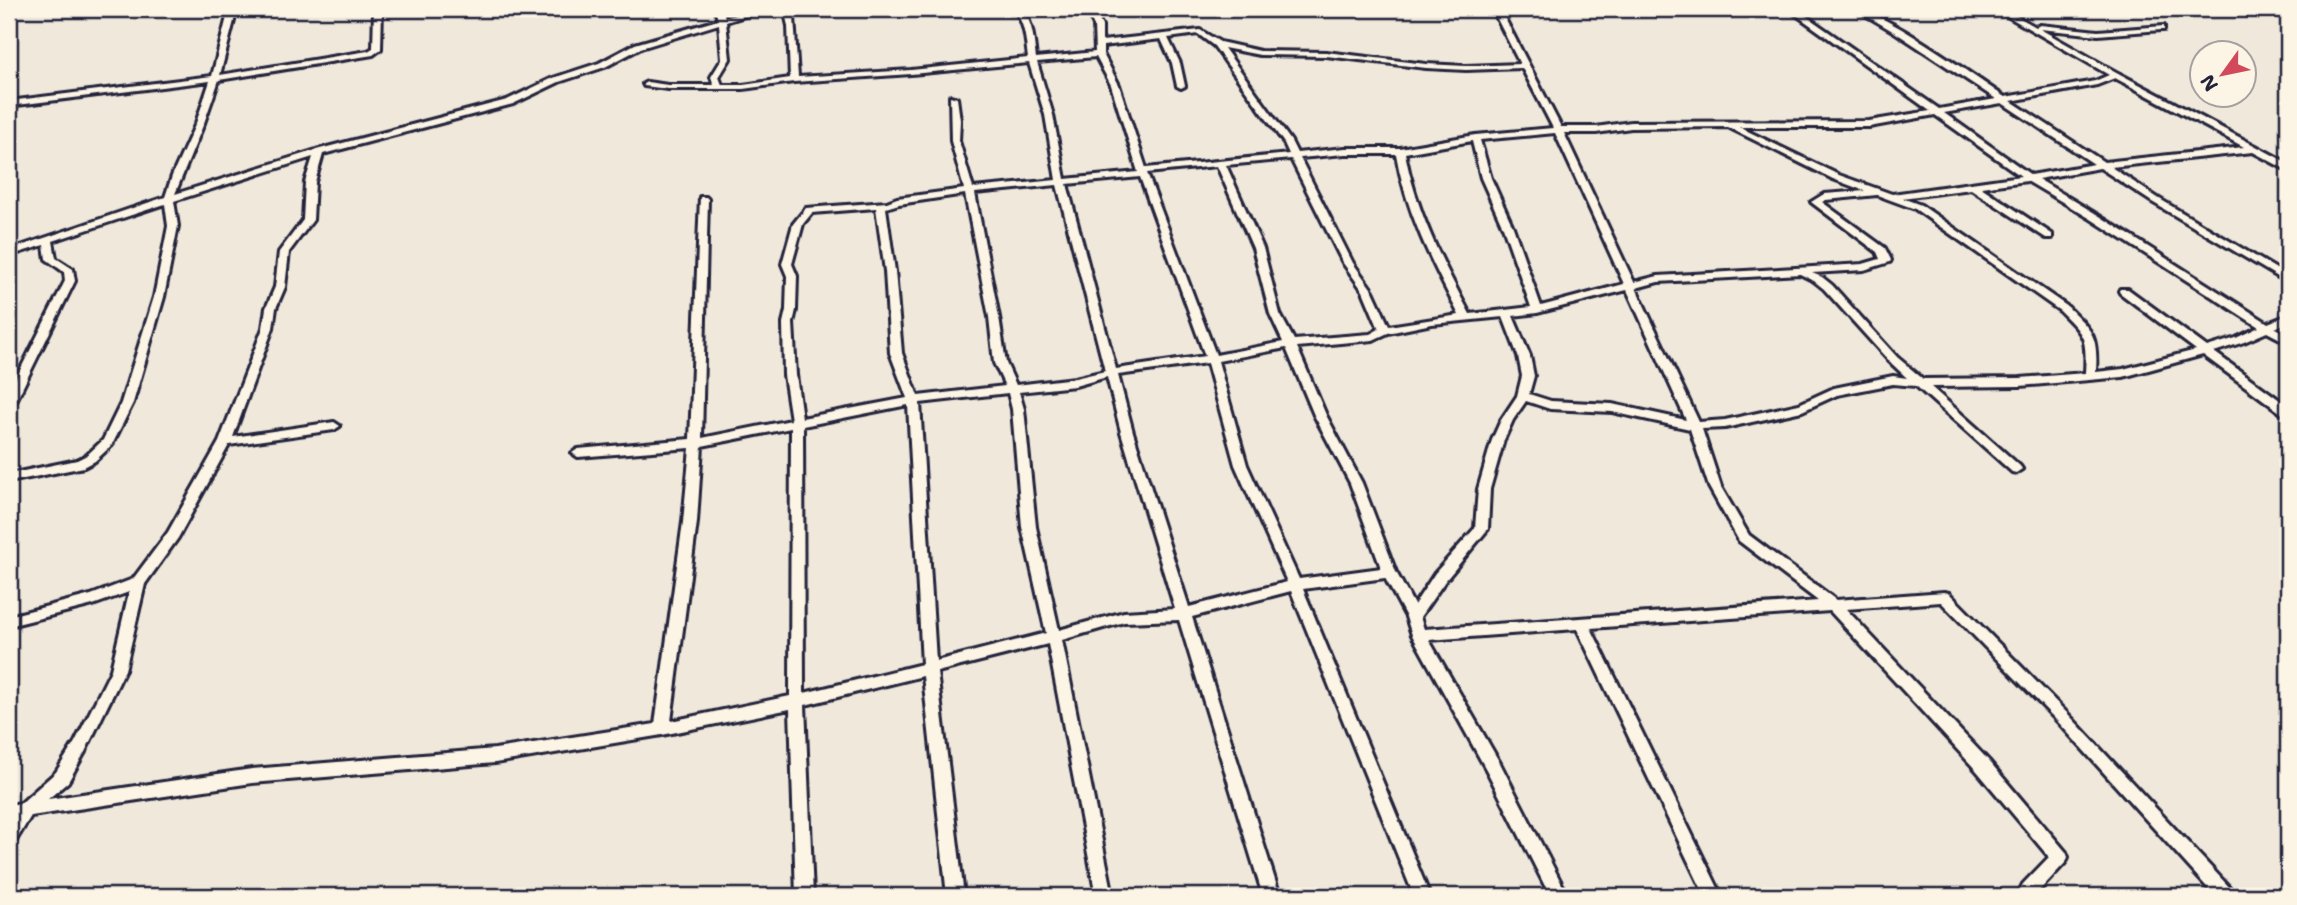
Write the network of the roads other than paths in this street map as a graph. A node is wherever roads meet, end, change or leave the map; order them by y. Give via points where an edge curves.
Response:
1 (379, 9) edge
2 (719, 9) edge
3 (763, 9) edge
4 (789, 9) edge
5 (1017, 9) edge
6 (1090, 9) edge
7 (1496, 9) edge
8 (1792, 9) edge
9 (1859, 9) edge
10 (1999, 9) edge
11 (231, 17) dead end
12 (723, 20) junction
13 (2031, 26) junction
14 (2161, 28) dead end
15 (1164, 37) junction
16 (1217, 44) junction
17 (1099, 49) junction
18 (1032, 59) junction
19 (1524, 66) junction
20 (2115, 75) junction
21 (216, 78) junction
22 (794, 80) junction
23 (647, 84) dead end
24 (1181, 86) dead end
25 (719, 87) junction
26 (953, 98) dead end
27 (2002, 101) junction
28 (9, 103) edge
29 (1937, 112) junction
30 (1730, 125) junction
31 (1558, 130) junction
32 (1475, 138) junction
33 (2254, 149) junction
34 (1401, 151) junction
35 (319, 152) junction
36 (1295, 157) junction
37 (1220, 163) junction
38 (2101, 165) junction
39 (2288, 167) edge
40 (1143, 172) junction
41 (2029, 178) junction
42 (1061, 181) junction
43 (1973, 186) junction
44 (968, 192) junction
45 (1875, 193) junction
46 (1891, 197) junction
47 (169, 199) junction
48 (703, 199) dead end
49 (885, 204) junction
50 (2049, 236) dead end
51 (48, 241) junction
52 (9, 253) edge
53 (1801, 272) junction
54 (2288, 280) edge
55 (1629, 285) junction
56 (2124, 290) dead end
57 (1537, 310) junction
58 (1507, 314) junction
59 (1466, 317) junction
60 (2288, 318) edge
61 (2265, 327) junction
62 (1385, 330) junction
63 (2288, 340) edge
64 (1290, 344) junction
65 (2205, 351) junction
66 (1212, 359) junction
67 (1110, 373) junction
68 (2090, 376) junction
69 (1922, 383) junction
70 (1013, 390) junction
71 (1523, 396) junction
72 (914, 400) junction
73 (9, 403) edge
74 (2288, 412) edge
75 (797, 423) junction
76 (334, 426) dead end
77 (1695, 426) junction
78 (225, 442) junction
79 (696, 443) junction
80 (578, 453) dead end
81 (2016, 468) dead end
82 (9, 478) edge
83 (1389, 572) junction
84 (138, 583) junction
85 (1295, 585) junction
86 (1832, 604) junction
87 (1184, 614) junction
88 (1413, 617) junction
89 (9, 621) edge
90 (1581, 622) junction
91 (1419, 635) junction
92 (1054, 638) junction
93 (929, 666) junction
94 (797, 701) junction
95 (662, 729) junction
96 (26, 809) junction
97 (9, 812) edge
98 (9, 837) edge
99 (805, 896) edge
100 (956, 896) edge
101 (1105, 896) edge
102 (1272, 896) edge
103 (1422, 896) edge
104 (1559, 896) edge
105 (1714, 896) edge
106 (2031, 896) edge
107 (2226, 896) edge

1 - 21 street via 377,49 370,52
2 - 12 street
3 - 12 street
4 - 22 street
5 - 18 street via 1029,35
6 - 17 street via 1098,26
7 - 19 street
8 - 29 street
9 - 27 street
10 - 13 street
11 - 21 street
12 - 25 street via 726,59 715,77
12 - 35 street via 631,48 602,65 510,102
13 - 14 street via 2098,33
13 - 20 street
15 - 16 street via 1200,32
15 - 17 street
15 - 24 street
16 - 19 street via 1426,66
16 - 36 street
17 - 18 street
17 - 40 street
18 - 22 street
18 - 42 street via 1049,115
19 - 31 street
20 - 27 street via 2097,83
20 - 33 street
21 - 28 street
21 - 47 street
22 - 25 street
23 - 25 street
26 - 44 street via 955,141
27 - 29 street
27 - 38 street
29 - 30 street via 1869,124
29 - 41 street
30 - 31 street
30 - 45 street
31 - 32 street
31 - 55 street
32 - 34 street
32 - 57 street
33 - 38 street
33 - 39 street
34 - 36 street
34 - 59 street via 1404,179 1427,238
35 - 47 street
35 - 78 street via 310,182 308,220 284,252 268,328
36 - 37 street
36 - 62 street
37 - 40 street
37 - 64 street via 1258,248 1275,314
38 - 41 street
38 - 54 street
40 - 42 street
40 - 66 street
41 - 43 street
41 - 61 street
42 - 44 street
42 - 67 street
43 - 46 street
43 - 50 street
44 - 49 street
44 - 70 street via 1000,363
45 - 46 street
45 - 53 street via 1824,197 1816,202 1881,250 1886,260 1864,267
46 - 68 street via 1917,207 2064,309 2092,345
47 - 51 street
47 - 82 street via 173,226 159,298 127,403 108,442 80,464
48 - 79 street
49 - 72 street via 881,207 896,353
49 - 75 street via 817,208 804,214 798,224 787,264 792,276 788,324
51 - 52 street
51 - 73 street via 51,259 69,271 70,281
53 - 55 street via 1658,279
53 - 69 street via 1828,287 1893,359
55 - 57 street
55 - 77 street
56 - 65 street
57 - 58 street
58 - 59 street
58 - 71 street via 1528,376
59 - 62 street
60 - 61 street
61 - 63 street
61 - 65 street
62 - 64 street via 1373,337
64 - 66 street
64 - 83 street via 1356,483
65 - 68 street via 2123,373
65 - 74 street
66 - 67 street
66 - 85 street via 1241,465
67 - 70 street
67 - 87 street
68 - 69 street
69 - 77 street via 1903,379 1861,385 1784,412
69 - 81 street
70 - 72 street
70 - 92 street via 1029,527
71 - 77 street via 1550,405 1612,408
71 - 88 street via 1498,440 1484,489 1481,529
72 - 75 street
72 - 93 street
75 - 79 street
75 - 94 street
76 - 78 street
77 - 86 street via 1715,487 1744,538
78 - 84 street via 173,535
79 - 80 street
79 - 95 street
83 - 85 street
83 - 88 street
84 - 89 street
84 - 96 street via 118,670 94,719 62,777
85 - 87 street
85 - 103 street
86 - 90 street
86 - 106 street via 1983,766 2060,857 2029,890
86 - 107 street via 1944,597 2064,719
87 - 92 street via 1124,617
87 - 102 street
88 - 91 street
90 - 91 street
90 - 105 street
91 - 104 street
92 - 93 street
92 - 101 street
93 - 94 street
93 - 100 street
94 - 95 street
94 - 99 street
95 - 96 street via 495,756 252,776
96 - 97 street
96 - 98 street

